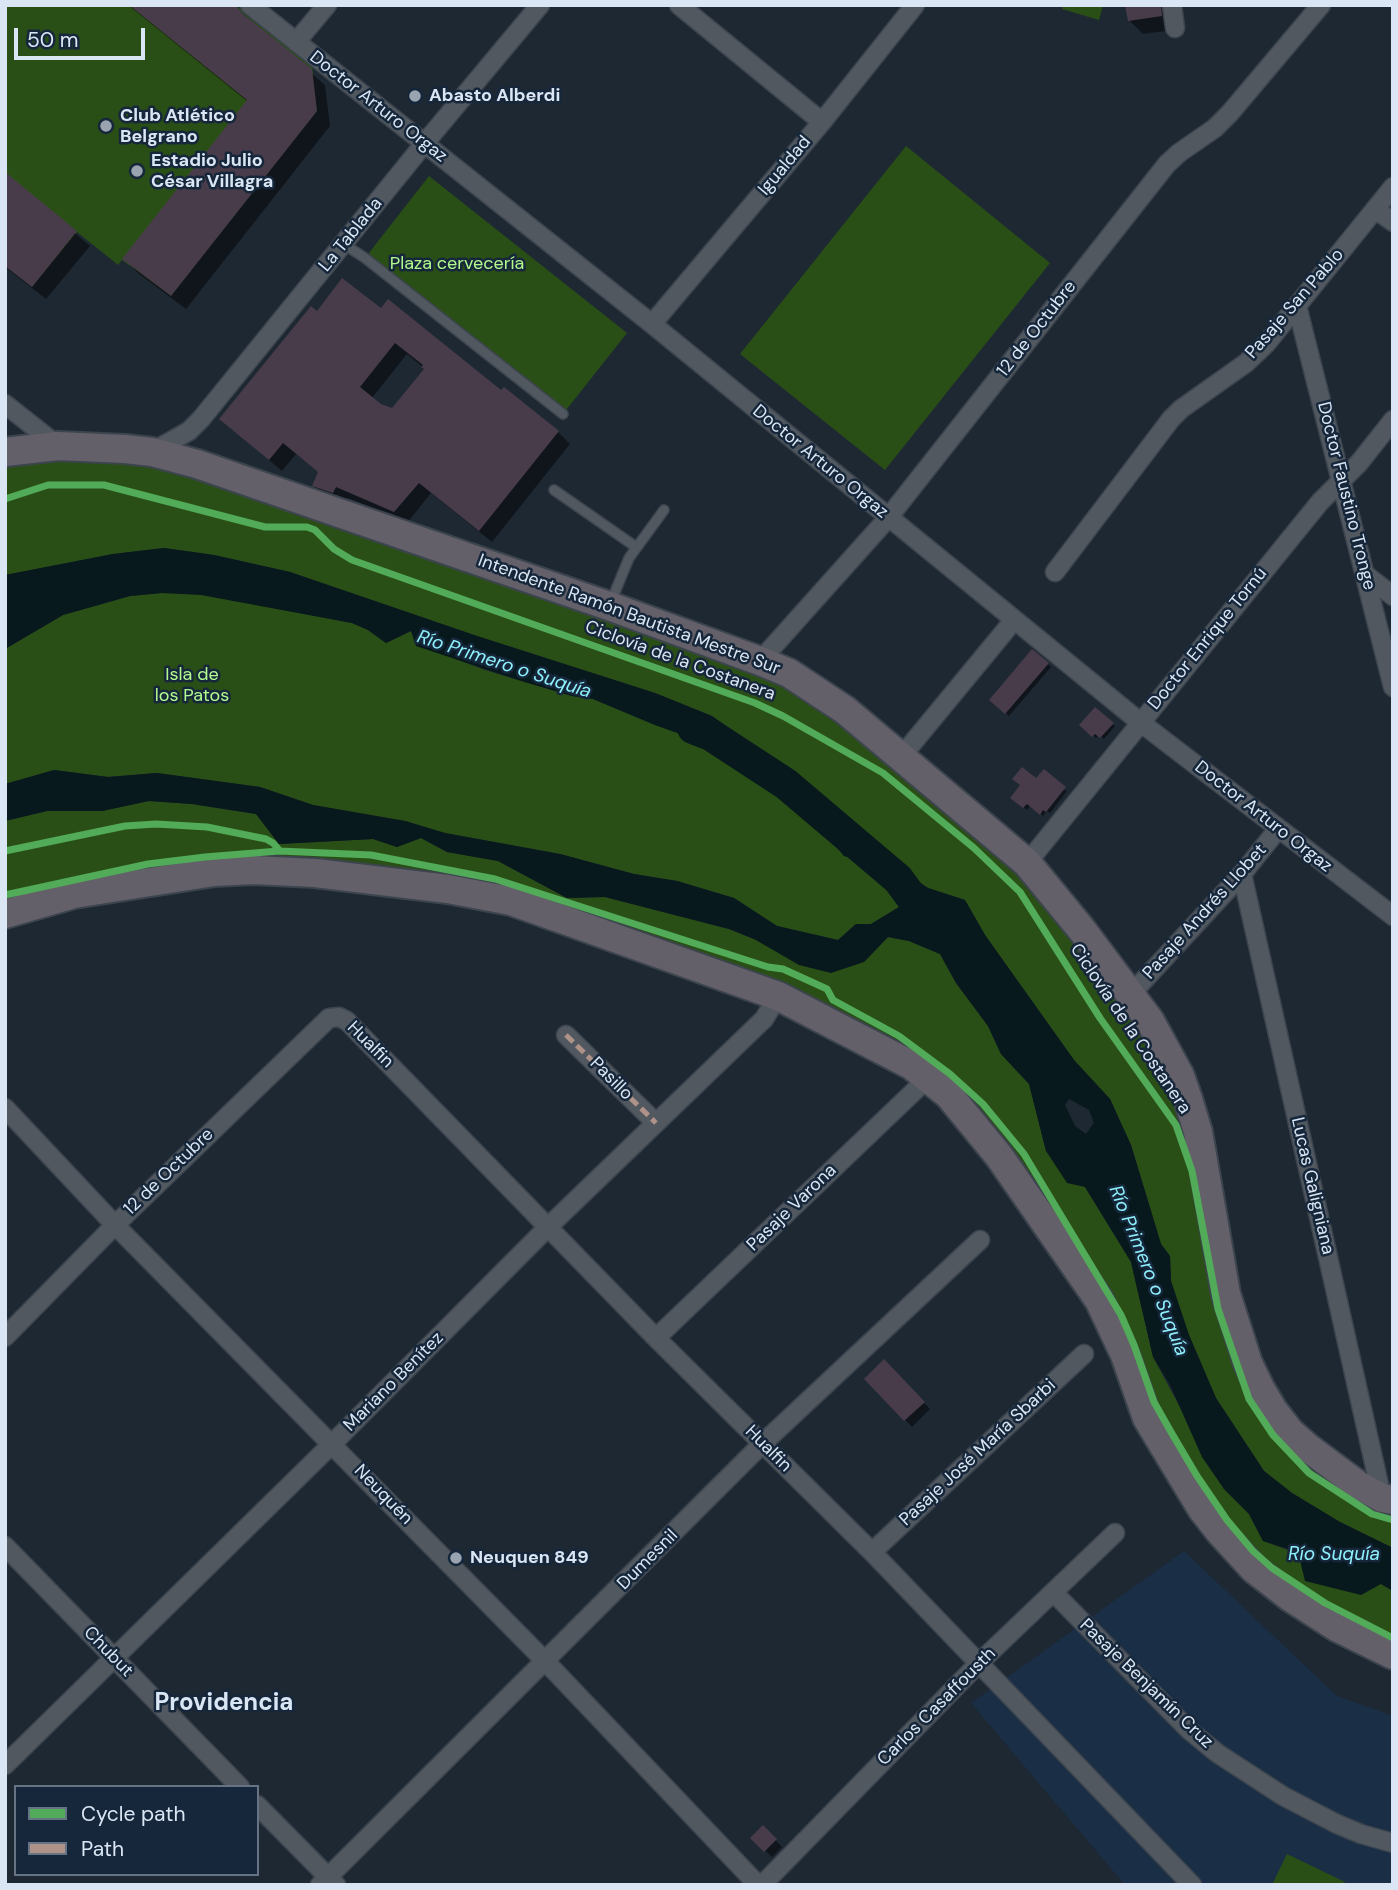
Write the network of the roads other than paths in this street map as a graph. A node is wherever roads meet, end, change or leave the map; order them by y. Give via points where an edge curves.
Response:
1 (250, 5) edge
2 (327, 5) edge
3 (540, 5) edge
4 (680, 5) edge
5 (915, 5) edge
6 (1172, 5) edge
7 (1321, 5) edge
8 (1175, 28) dead end
9 (296, 42) junction
10 (822, 122) junction
11 (424, 144) junction
12 (1393, 187) edge
13 (1376, 209) junction
14 (1393, 222) edge
15 (345, 245) junction
16 (1297, 306) junction
17 (652, 324) junction
18 (5, 404) edge
19 (563, 414) dead end
20 (1393, 420) edge
21 (58, 446) junction
22 (5, 452) edge
23 (152, 452) junction
24 (1342, 481) junction
25 (554, 490) dead end
26 (664, 510) dead end
27 (888, 518) junction
28 (636, 547) junction
29 (1055, 572) dead end
30 (1367, 576) junction
31 (1393, 596) edge
32 (610, 606) junction
33 (1014, 620) junction
34 (760, 661) junction
35 (1393, 687) edge
36 (1140, 722) junction
37 (901, 757) junction
38 (1278, 829) junction
39 (1027, 863) junction
40 (1242, 874) junction
41 (5, 914) edge
42 (1393, 916) edge
43 (1131, 995) junction
44 (778, 996) junction
45 (340, 1017) joint
46 (566, 1035) dead end
47 (928, 1079) junction
48 (5, 1108) edge
49 (656, 1123) junction
50 (115, 1225) junction
51 (547, 1227) junction
52 (980, 1240) dead end
53 (5, 1336) edge
54 (656, 1338) junction
55 (1084, 1354) dead end
56 (332, 1444) junction
57 (762, 1444) junction
58 (1387, 1499) edge
59 (1115, 1533) dead end
60 (5, 1546) edge
61 (872, 1552) junction
62 (1054, 1593) junction
63 (1393, 1655) edge
64 (114, 1658) junction
65 (546, 1662) junction
66 (980, 1662) junction
67 (5, 1765) edge
68 (238, 1785) edge
69 (259, 1807) edge
70 (1393, 1843) edge
71 (328, 1882) edge
72 (760, 1885) edge
73 (1192, 1885) edge

1 - 9 street, Doctor Arturo Orgaz
2 - 9 street
3 - 11 street, La Tablada
4 - 10 street
5 - 10 street, Igualdad
6 - 8 street
7 - 27 street, 12 de Octubre via 1230,113 1167,164
9 - 11 street, Doctor Arturo Orgaz
10 - 17 street, Igualdad
11 - 15 street, La Tablada
11 - 17 street, Doctor Arturo Orgaz
12 - 13 street, Pasaje San Pablo
13 - 14 street
13 - 16 street, Pasaje San Pablo
15 - 19 lane
15 - 23 street, La Tablada via 201,419
16 - 24 street, Doctor Faustino Tronge
16 - 29 street, Pasaje San Pablo via 1246,363 1171,419
17 - 27 street, Doctor Arturo Orgaz
18 - 21 street
20 - 24 street, Doctor Enrique Tornú
21 - 22 main road, Intendente Ramón Bautista Mestre Sur
21 - 23 main road, Intendente Ramón Bautista Mestre Sur
23 - 32 main road, Intendente Ramón Bautista Mestre Sur
24 - 30 street, Doctor Faustino Tronge
24 - 36 street, Doctor Enrique Tornú
25 - 28 lane
26 - 28 lane
27 - 33 street, Doctor Arturo Orgaz
27 - 34 street, 12 de Octubre
28 - 32 lane
30 - 31 street
30 - 35 street, Doctor Faustino Tronge
32 - 34 main road, Intendente Ramón Bautista Mestre Sur
33 - 36 street, Doctor Arturo Orgaz
33 - 37 street
34 - 37 main road, Intendente Ramón Bautista Mestre Sur via 818,690
36 - 38 street, Doctor Arturo Orgaz
36 - 39 street, Doctor Enrique Tornú
37 - 39 main road, Intendente Ramón Bautista Mestre Sur
38 - 40 street, Pasaje Andrés Llobet
38 - 42 street, Doctor Arturo Orgaz
39 - 43 main road, Intendente Ramón Bautista Mestre Sur
40 - 43 street, Pasaje Andrés Llobet
40 - 58 street, Lucas Galigniana
41 - 44 main road via 74,894 214,872 315,873 511,901
43 - 58 main road, Intendente Ramón Bautista Mestre Sur via 1150,1021 1188,1099 1198,1132 1226,1294 1260,1388 1290,1432 1358,1485
44 - 47 main road via 911,1065
44 - 49 street, Mariano Benítez via 764,1020
45 - 50 street, 12 de Octubre via 329,1018
45 - 51 street, Hualfin
46 - 49 street, Pasillo
47 - 54 street, Pasaje Varona
47 - 63 main road via 949,1095 999,1156 1099,1300 1125,1355 1147,1419 1220,1532 1254,1569 1290,1597
48 - 50 street, Neuquén
49 - 51 street, Mariano Benítez
50 - 53 street, 12 de Octubre
50 - 56 street, Neuquén
51 - 54 street, Hualfin
51 - 56 street, Mariano Benítez
52 - 57 street, Dumesnil
54 - 57 street, Hualfin
55 - 61 street, Pasaje José María Sbarbi
56 - 64 street, Mariano Benítez
56 - 65 street, Neuquén
57 - 61 street, Hualfin
57 - 65 street, Dumesnil
59 - 62 street, Carlos Casaffousth
60 - 64 street, Chubut
61 - 66 street, Hualfin
62 - 66 street, Carlos Casaffousth
62 - 70 street, Pasaje Benjamín Cruz via 1217,1753 1326,1818 1361,1835
64 - 67 street, Mariano Benítez
64 - 68 street, Chubut
65 - 71 street, Dumesnil
65 - 72 street, Neuquén
66 - 72 street, Carlos Casaffousth
66 - 73 street, Hualfin
69 - 71 street

